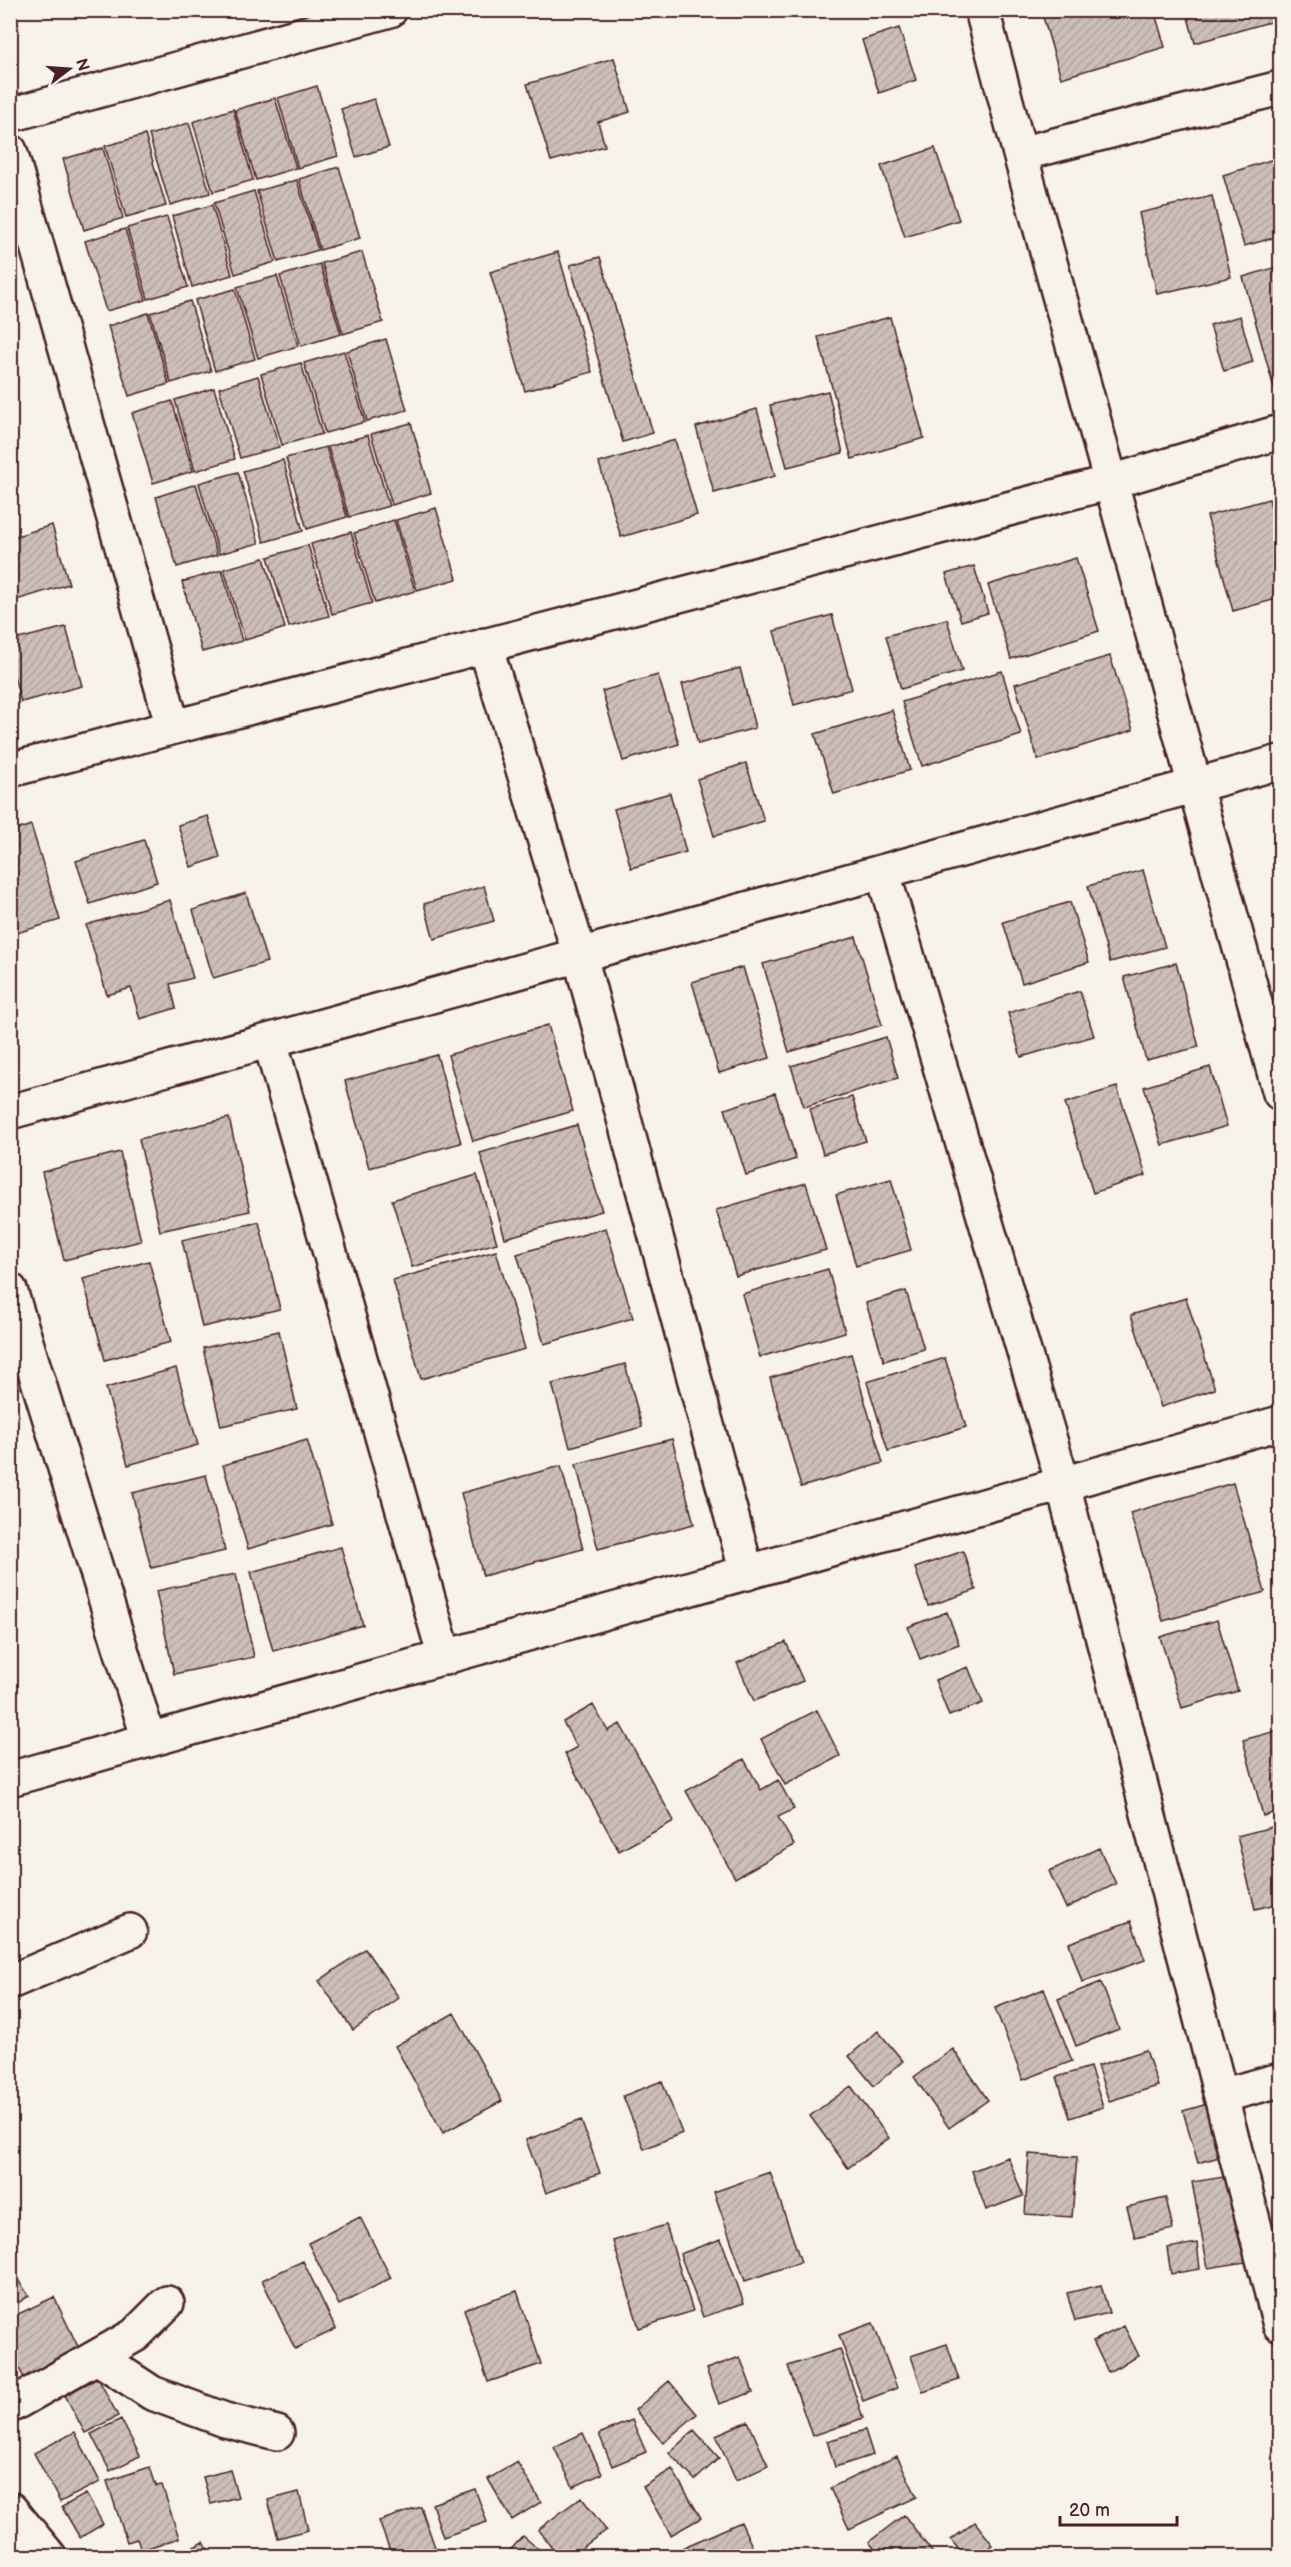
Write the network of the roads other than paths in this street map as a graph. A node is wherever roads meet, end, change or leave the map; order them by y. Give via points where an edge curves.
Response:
1 (390, 10) edge
2 (982, 10) edge
3 (1281, 88) edge
4 (10, 115) edge
5 (10, 151) edge
6 (1020, 154) junction
7 (1281, 432) edge
8 (1111, 482) junction
9 (485, 645) junction
10 (173, 727) junction
11 (1281, 762) edge
12 (10, 770) edge
13 (1196, 787) junction
14 (883, 873) junction
15 (580, 956) junction
16 (270, 1041) junction
17 (1280, 1090) edge
18 (10, 1112) edge
19 (10, 1290) edge
20 (1281, 1423) edge
21 (1063, 1484) junction
22 (747, 1573) junction
23 (445, 1658) junction
24 (149, 1740) junction
25 (10, 1779) edge
26 (130, 1931) dead end
27 (10, 1982) edge
28 (1281, 2080) edge
29 (1221, 2096) junction
30 (167, 2303) dead end
31 (1281, 2325) edge
32 (97, 2357) junction
33 (10, 2406) edge
34 (277, 2433) dead end
35 (10, 2509) edge
36 (49, 2556) edge

1 - 4 street
2 - 6 street
3 - 6 street
5 - 10 street
6 - 8 street
7 - 8 street
8 - 9 street
8 - 13 street
9 - 10 street
9 - 15 street
10 - 12 street
11 - 13 street
13 - 14 street
13 - 17 street
14 - 15 street
14 - 21 street
15 - 16 street
15 - 22 street
16 - 18 street
16 - 23 street
19 - 24 street
20 - 21 street
21 - 22 street
21 - 29 street
22 - 23 street
23 - 24 street
24 - 25 street
26 - 27 street
28 - 29 street
29 - 31 street
30 - 32 street via 135,2335
32 - 33 street
32 - 34 street via 152,2392 225,2420
35 - 36 street

